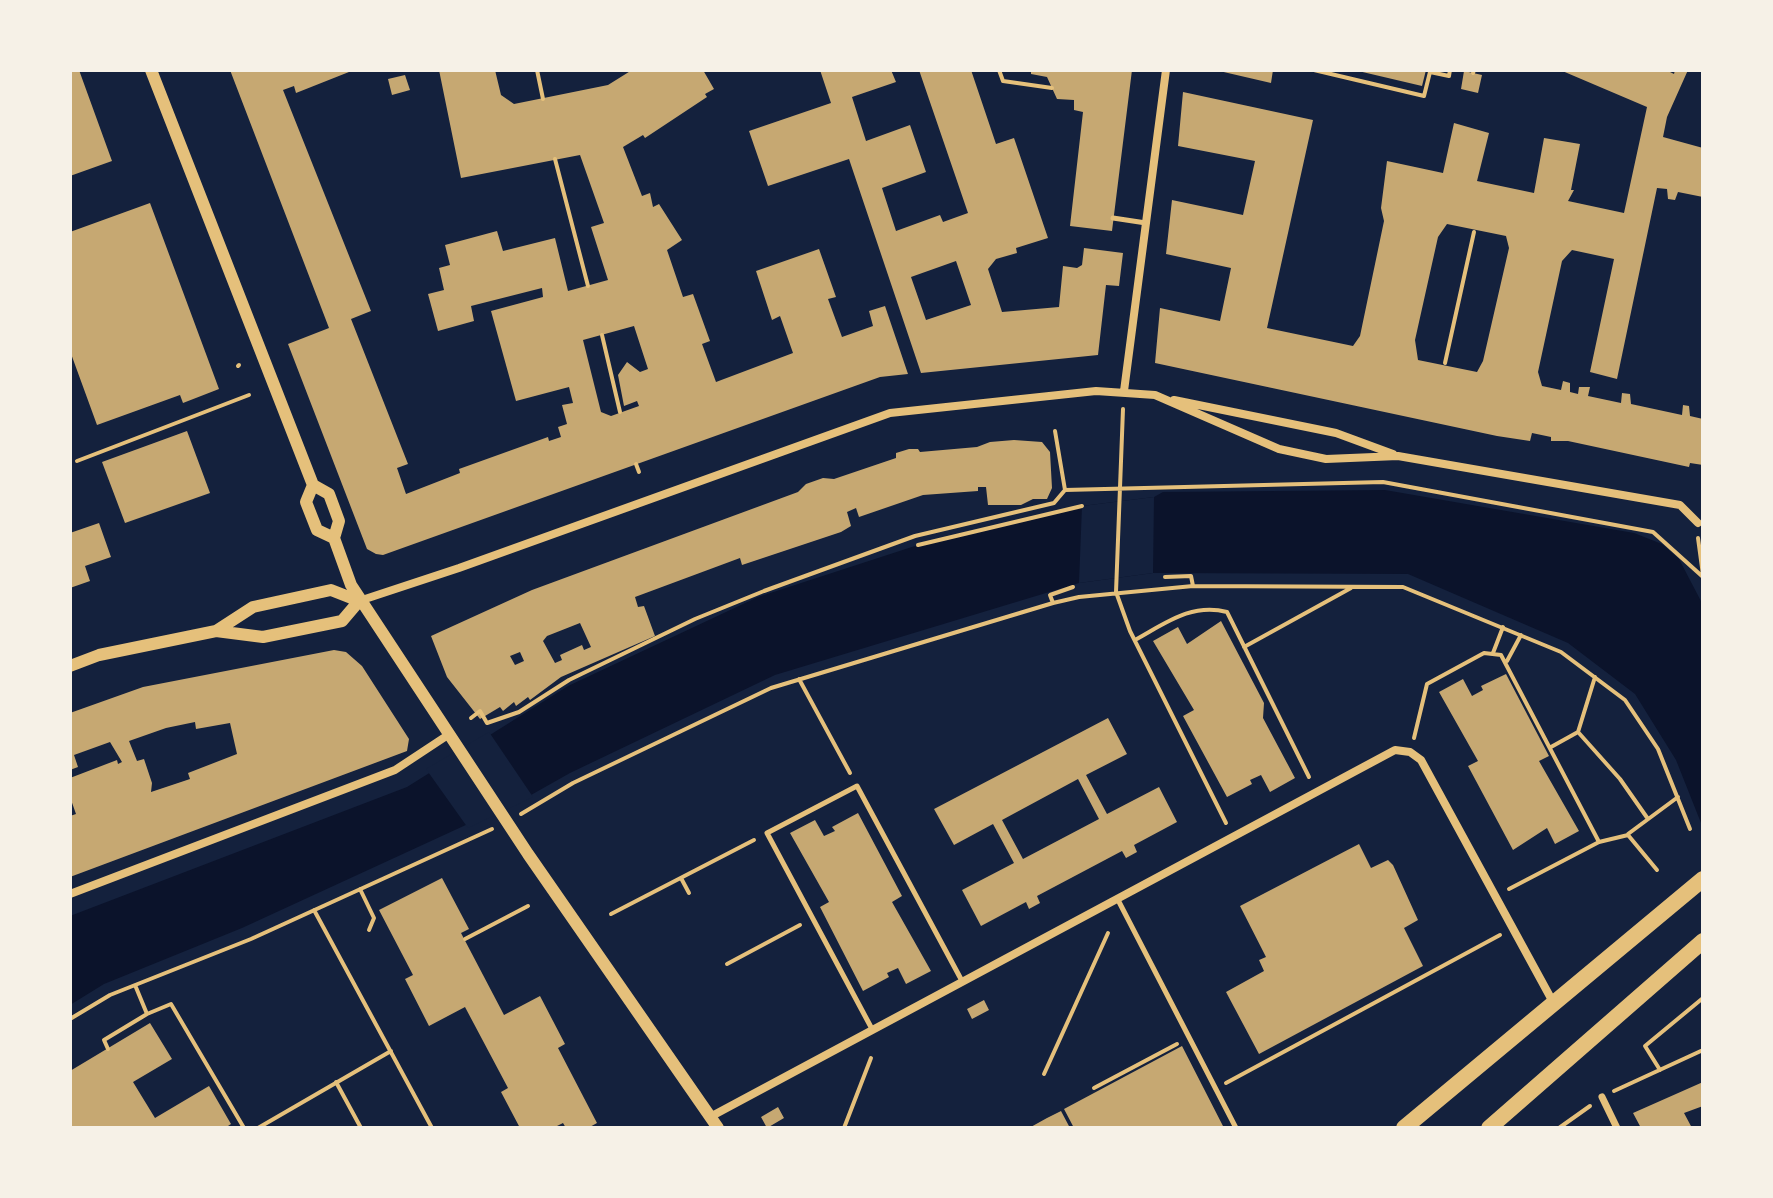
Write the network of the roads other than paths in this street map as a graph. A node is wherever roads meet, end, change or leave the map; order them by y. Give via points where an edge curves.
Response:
1 (151, 70) edge
2 (1166, 70) edge
3 (1113, 218) dead end
4 (1146, 223) junction
5 (1124, 391) junction
6 (1165, 399) junction
7 (1398, 456) junction
8 (313, 485) junction
9 (1698, 523) road end
10 (334, 538) junction
11 (359, 601) junction
12 (216, 631) junction
13 (70, 666) edge
14 (448, 735) junction
15 (1703, 879) edge
16 (70, 894) edge
17 (1117, 897) junction
18 (1703, 941) edge
19 (962, 981) junction
20 (1553, 1002) junction
21 (872, 1029) junction
22 (1602, 1097) road end
23 (714, 1122) edge
24 (1236, 1128) edge
25 (1404, 1128) edge
26 (1489, 1128) edge
27 (1617, 1128) edge

1 - 8 street
2 - 4 street
3 - 4 lane
4 - 5 street
5 - 6 street
5 - 11 street via 890,413
6 - 7 street via 1336,433
6 - 7 street via 1279,449 1326,459
7 - 9 street via 1680,505
8 - 10 street via 331,499 339,521
8 - 10 street via 306,502 317,530
10 - 11 street
11 - 12 street via 331,590 253,607
11 - 12 street via 342,621 263,637
11 - 14 street
12 - 13 street
14 - 16 street via 395,770
14 - 23 street
15 - 20 main road
17 - 19 street
17 - 20 street via 1382,755 1410,752 1421,760
17 - 24 lane
18 - 26 main road
19 - 21 street
19 - 21 lane via 857,786 767,833
20 - 25 main road
21 - 23 street
22 - 27 street

